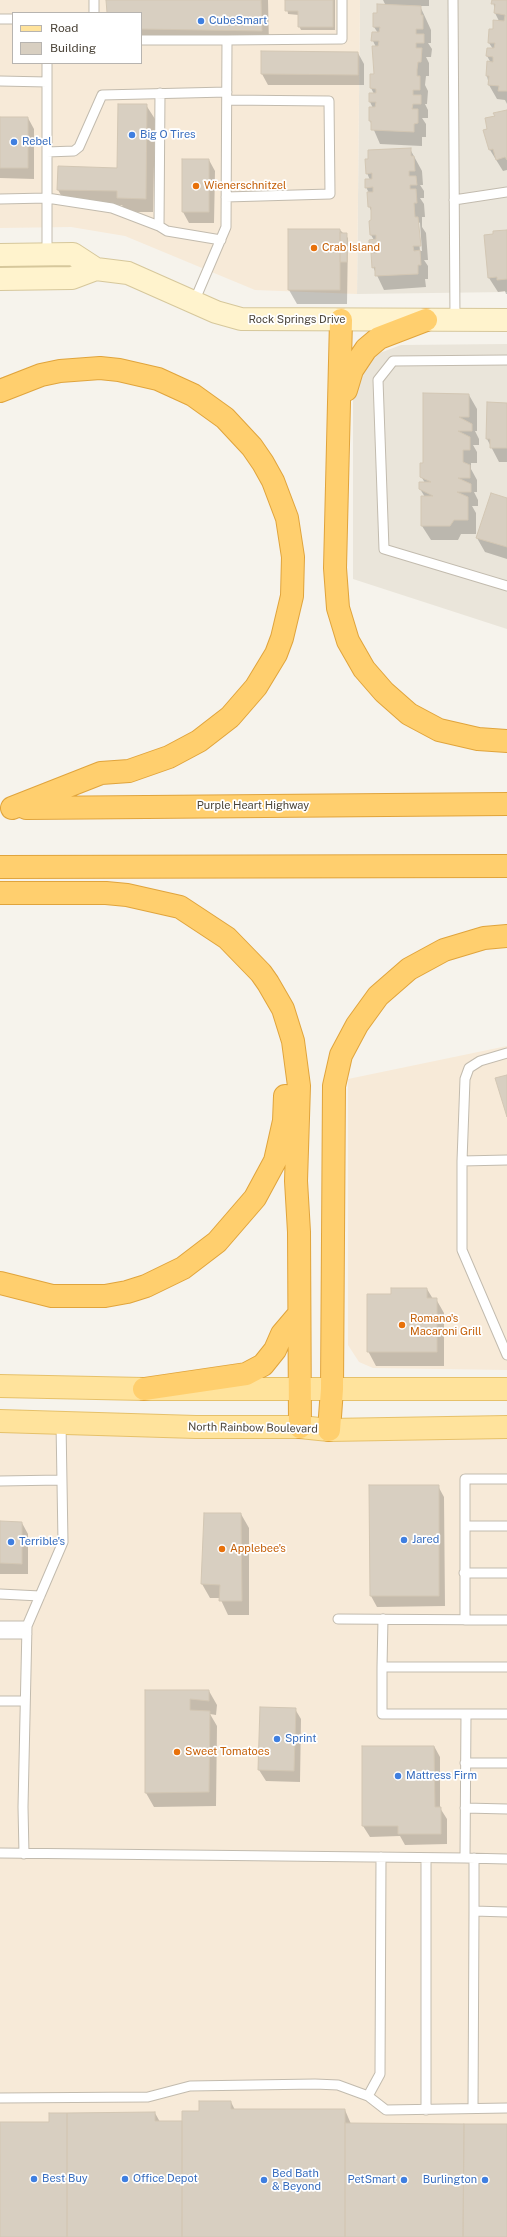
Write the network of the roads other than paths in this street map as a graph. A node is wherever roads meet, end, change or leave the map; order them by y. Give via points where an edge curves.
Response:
1 (94, 0) edge
2 (342, 0) edge
3 (453, 0) edge
4 (94, 12) edge
5 (0, 19) edge
6 (12, 19) edge
7 (142, 40) edge
8 (227, 40) junction
9 (47, 64) edge
10 (0, 81) edge
11 (47, 82) junction
12 (160, 93) junction
13 (227, 96) junction
14 (47, 152) junction
15 (507, 192) edge
16 (226, 197) junction
17 (47, 198) junction
18 (0, 199) edge
19 (454, 200) junction
20 (160, 226) junction
21 (221, 240) junction
22 (47, 254) junction
23 (0, 255) edge
24 (96, 269) junction
25 (0, 279) edge
26 (194, 302) junction
27 (341, 320) junction
28 (426, 320) junction
29 (455, 320) junction
30 (507, 320) edge
31 (507, 360) edge
32 (0, 391) edge
33 (340, 397) junction
34 (507, 586) edge
35 (507, 741) edge
36 (507, 804) edge
37 (6, 808) edge
38 (507, 866) edge
39 (0, 867) edge
40 (0, 893) edge
41 (148, 899) junction
42 (507, 936) edge
43 (507, 1053) edge
44 (507, 1160) edge
45 (462, 1161) junction
46 (0, 1283) edge
47 (299, 1314) junction
48 (507, 1355) edge
49 (0, 1386) edge
50 (144, 1389) junction
51 (301, 1389) junction
52 (332, 1389) junction
53 (507, 1389) edge
54 (0, 1421) edge
55 (61, 1422) junction
56 (300, 1427) junction
57 (507, 1427) edge
58 (329, 1430) junction
59 (507, 1479) edge
60 (61, 1480) junction
61 (0, 1481) edge
62 (465, 1526) junction
63 (507, 1526) edge
64 (464, 1573) junction
65 (507, 1573) edge
66 (0, 1594) edge
67 (40, 1596) junction
68 (338, 1619) dead end
69 (383, 1620) junction
70 (465, 1620) junction
71 (507, 1620) edge
72 (0, 1626) edge
73 (27, 1630) junction
74 (0, 1634) edge
75 (382, 1667) junction
76 (507, 1667) edge
77 (0, 1701) edge
78 (25, 1702) junction
79 (466, 1714) junction
80 (507, 1714) edge
81 (465, 1763) junction
82 (507, 1763) edge
83 (465, 1808) junction
84 (507, 1809) edge
85 (0, 1853) edge
86 (24, 1854) junction
87 (381, 1857) junction
88 (426, 1858) junction
89 (469, 1858) junction
90 (507, 1858) edge
91 (474, 1912) junction
92 (507, 1912) edge
93 (368, 2096) junction
94 (0, 2098) edge
95 (473, 2108) junction
96 (507, 2108) edge
97 (426, 2110) junction

1 - 4 lane
2 - 8 lane via 342,39
3 - 19 lane
5 - 6 lane
7 - 8 lane
8 - 13 lane
9 - 11 lane
10 - 11 lane
11 - 14 lane
12 - 13 lane
12 - 14 lane via 102,94 79,147 74,151
12 - 20 lane
13 - 16 lane
13 - 16 lane via 329,101 330,194
14 - 17 lane
15 - 19 lane
16 - 21 lane via 226,227
17 - 18 lane
17 - 20 lane via 112,208
17 - 22 lane
19 - 29 lane
20 - 21 lane via 167,231
21 - 26 lane
22 - 23 main road, Rock Springs Drive
22 - 24 main road, Rock Springs Drive via 73,254
24 - 25 main road, Rock Springs Drive via 72,278
24 - 26 main road, Rock Springs Drive via 128,273
26 - 27 main road, Rock Springs Drive via 241,319
27 - 28 main road, Rock Springs Drive
27 - 33 highway
28 - 29 main road, Rock Springs Drive
28 - 33 highway via 379,338 366,349 357,359 347,388
29 - 30 main road, Rock Springs Drive
31 - 34 lane via 393,361 378,380 384,549
32 - 37 highway via 41,375 100,368 158,379 193,395 225,418 248,442 263,463 287,518 293,557 292,596 276,654 256,687 230,717 199,741 169,757 129,771 101,773
33 - 35 highway via 336,568 338,608 348,642 364,669 384,692 409,714 439,730 478,739
36 - 37 highway, Purple Heart Highway
38 - 39 highway
40 - 41 highway via 106,893
41 - 46 highway via 205,934 227,952 259,993 277,1037 285,1083 284,1121 274,1161 255,1198 231,1227 202,1255 167,1277 126,1292 86,1297 52,1296
41 - 47 highway via 180,907 227,938 262,973 283,1009 293,1041 299,1086 296,1182
42 - 52 highway via 484,938 444,950 409,969 378,996 356,1025 341,1055 334,1086 332,1140
43 - 45 lane via 480,1061 469,1068 465,1079
44 - 45 lane
45 - 48 lane via 462,1250
47 - 50 highway via 282,1334 275,1350 263,1365 246,1374
47 - 51 highway
49 - 50 main road
50 - 51 main road
51 - 52 main road
51 - 56 highway
52 - 53 main road
52 - 58 highway
54 - 55 main road, North Rainbow Boulevard
55 - 56 main road, North Rainbow Boulevard
55 - 60 lane
56 - 58 main road, North Rainbow Boulevard
57 - 58 main road, North Rainbow Boulevard
59 - 62 lane via 465,1479
60 - 61 lane
60 - 67 lane via 63,1542
62 - 63 lane
62 - 64 lane
64 - 65 lane
64 - 70 lane
66 - 67 lane
67 - 73 lane
68 - 69 lane
69 - 70 lane
69 - 75 lane
70 - 71 lane
72 - 73 lane
73 - 74 lane
73 - 78 lane
75 - 76 lane
75 - 79 lane via 382,1714
77 - 78 lane
78 - 86 lane
79 - 80 lane
79 - 81 lane
81 - 82 lane
81 - 83 lane
83 - 84 lane
83 - 89 lane
85 - 86 lane
86 - 87 lane
87 - 88 lane
87 - 93 lane via 380,2074
88 - 89 lane
88 - 97 lane
89 - 90 lane
89 - 91 lane
91 - 92 lane
91 - 95 lane
93 - 94 lane via 338,2085 308,2084 190,2086 148,2098
93 - 97 lane via 386,2110
95 - 96 lane
95 - 97 lane

